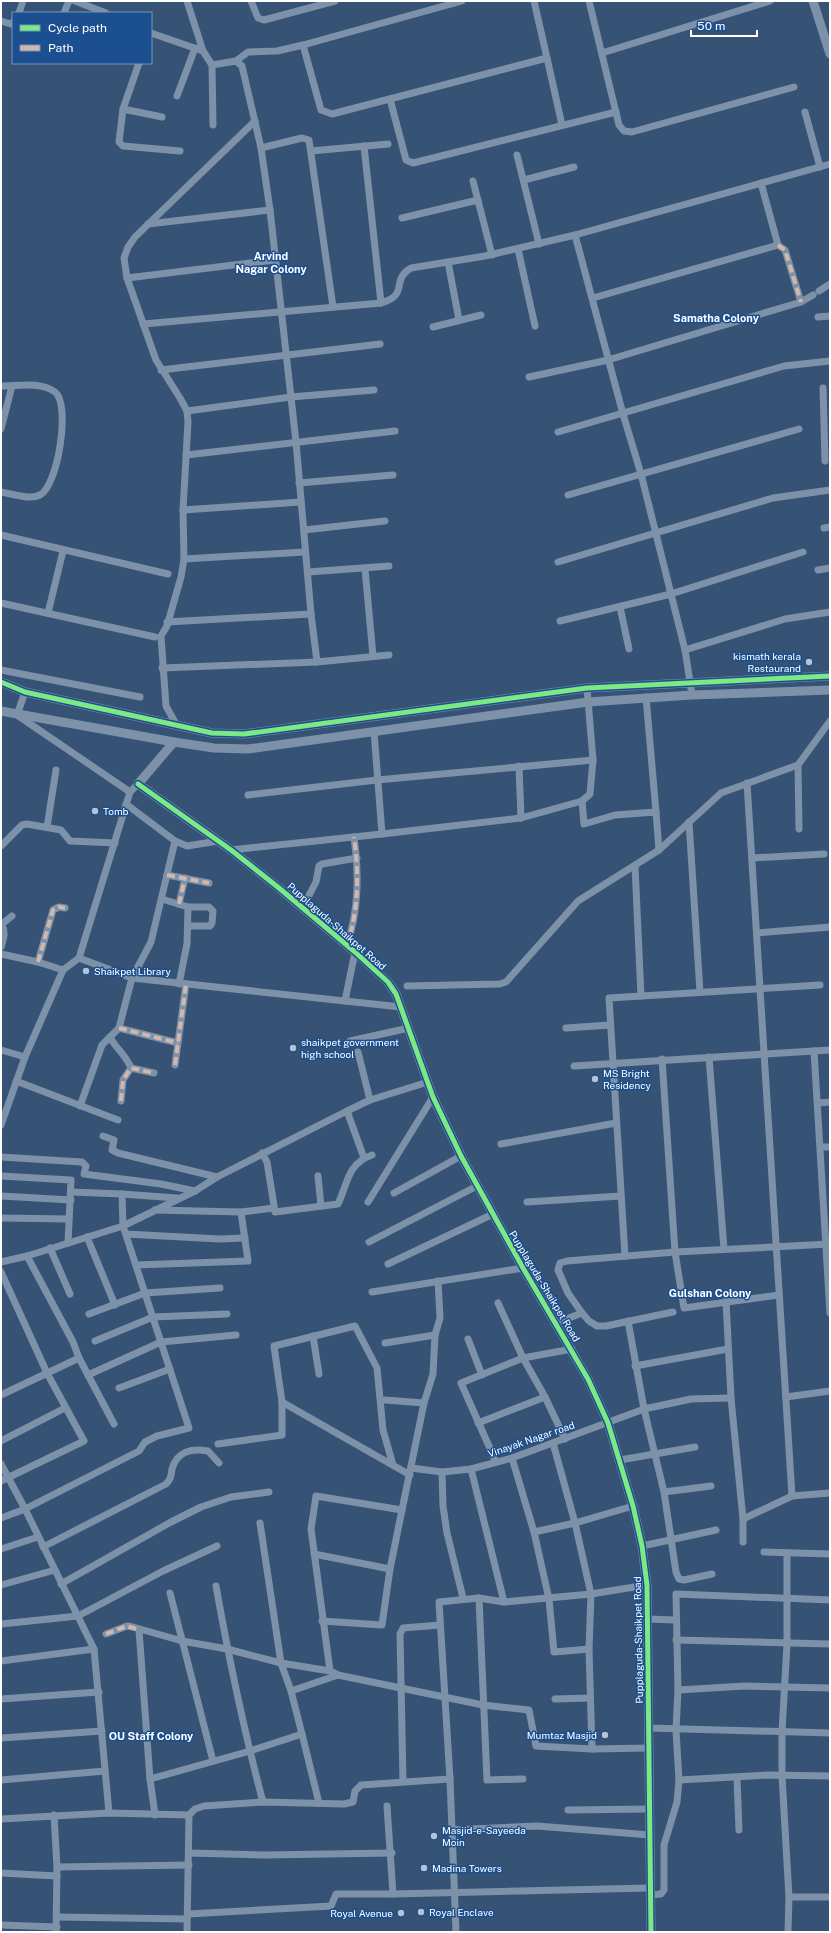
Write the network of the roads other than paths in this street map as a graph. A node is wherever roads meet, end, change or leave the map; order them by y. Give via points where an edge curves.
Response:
1 (23, 1) edge
2 (69, 1) edge
3 (74, 1) edge
4 (187, 1) edge
5 (251, 1) edge
6 (335, 1) edge
7 (462, 1) edge
8 (534, 1) edge
9 (589, 1) edge
10 (770, 1) edge
11 (813, 1) edge
12 (19, 12) edge
13 (64, 12) edge
14 (103, 12) edge
15 (1, 21) edge
16 (12, 23) edge
17 (152, 33) edge
18 (828, 43) edge
19 (303, 45) junction
20 (195, 48) junction
21 (203, 51) junction
22 (602, 53) junction
23 (830, 54) edge
24 (547, 58) junction
25 (236, 61) junction
26 (139, 64) edge
27 (212, 65) junction
28 (794, 87) dead end
29 (177, 96) dead end
30 (390, 99) junction
31 (123, 109) junction
32 (616, 112) junction
33 (805, 112) dead end
34 (162, 117) dead end
35 (255, 121) junction
36 (213, 125) dead end
37 (562, 125) junction
38 (388, 144) dead end
39 (364, 146) junction
40 (261, 148) junction
41 (180, 151) dead end
42 (311, 151) junction
43 (517, 155) dead end
44 (830, 164) edge
45 (574, 167) dead end
46 (820, 167) junction
47 (524, 180) junction
48 (473, 181) dead end
49 (761, 184) junction
50 (478, 200) junction
51 (270, 210) junction
52 (402, 218) dead end
53 (148, 224) junction
54 (575, 235) junction
55 (539, 244) junction
56 (778, 245) junction
57 (518, 249) junction
58 (492, 255) junction
59 (275, 260) junction
60 (448, 262) junction
61 (127, 278) junction
62 (830, 284) edge
63 (593, 298) junction
64 (801, 302) junction
65 (381, 303) junction
66 (333, 307) junction
67 (281, 311) junction
68 (481, 315) dead end
69 (830, 316) edge
70 (818, 317) dead end
71 (459, 320) junction
72 (143, 324) junction
73 (535, 326) dead end
74 (433, 327) dead end
75 (380, 344) dead end
76 (286, 354) junction
77 (608, 360) junction
78 (830, 360) edge
79 (161, 370) junction
80 (529, 377) dead end
81 (1, 386) edge
82 (12, 386) junction
83 (823, 388) dead end
84 (374, 390) dead end
85 (291, 397) junction
86 (187, 411) junction
87 (623, 414) junction
88 (827, 425) edge
89 (1, 428) edge
90 (798, 429) dead end
91 (395, 431) dead end
92 (558, 432) dead end
93 (296, 442) junction
94 (186, 455) junction
95 (825, 461) dead end
96 (641, 474) junction
97 (393, 476) dead end
98 (299, 483) junction
99 (830, 490) edge
100 (1, 492) edge
101 (568, 496) dead end
102 (301, 502) junction
103 (183, 510) junction
104 (385, 521) dead end
105 (304, 530) junction
106 (656, 532) junction
107 (1, 535) edge
108 (62, 551) junction
109 (305, 552) junction
110 (803, 552) dead end
111 (184, 559) junction
112 (558, 562) dead end
113 (389, 566) dead end
114 (830, 568) edge
115 (365, 569) junction
116 (818, 570) dead end
117 (308, 572) junction
118 (168, 574) dead end
119 (672, 594) junction
120 (2, 605) edge
121 (620, 606) junction
122 (830, 612) edge
123 (48, 613) junction
124 (311, 614) junction
125 (560, 621) dead end
126 (167, 622) junction
127 (155, 637) dead end
128 (629, 649) dead end
129 (685, 650) junction
130 (388, 655) dead end
131 (372, 656) junction
132 (317, 662) junction
133 (162, 668) junction
134 (1, 670) edge
135 (830, 676) edge
136 (1, 682) edge
137 (690, 683) junction
138 (587, 688) junction
139 (830, 690) edge
140 (25, 692) junction
141 (692, 694) junction
142 (140, 697) dead end
143 (646, 697) junction
144 (588, 702) junction
145 (1, 711) edge
146 (17, 715) junction
147 (830, 721) edge
148 (176, 724) junction
149 (374, 731) junction
150 (174, 742) junction
151 (593, 760) junction
152 (798, 765) junction
153 (519, 766) junction
154 (56, 770) dead end
155 (377, 780) junction
156 (747, 783) junction
157 (138, 784) junction
158 (130, 792) junction
159 (248, 795) dead end
160 (582, 801) junction
161 (126, 804) junction
162 (656, 812) junction
163 (521, 818) junction
164 (689, 822) junction
165 (47, 827) junction
166 (799, 829) dead end
167 (382, 834) junction
168 (354, 837) junction
169 (175, 841) junction
170 (218, 841) junction
171 (115, 843) junction
172 (1, 846) edge
173 (231, 850) junction
174 (659, 850) junction
175 (824, 854) dead end
176 (357, 858) junction
177 (752, 858) junction
178 (635, 866) junction
179 (167, 875) junction
180 (184, 878) junction
181 (209, 882) dead end
182 (162, 899) junction
183 (179, 904) junction
184 (188, 907) junction
185 (65, 908) dead end
186 (302, 908) junction
187 (12, 916) dead end
188 (1, 923) edge
189 (188, 926) junction
190 (830, 928) edge
191 (757, 933) junction
192 (347, 945) junction
193 (1, 947) edge
194 (355, 952) junction
195 (1, 954) edge
196 (79, 958) junction
197 (38, 962) junction
198 (63, 970) junction
199 (132, 978) junction
200 (183, 984) junction
201 (820, 985) dead end
202 (408, 986) dead end
203 (760, 988) junction
204 (700, 992) junction
205 (641, 996) junction
206 (345, 1001) junction
207 (401, 1007) junction
208 (610, 1026) junction
209 (119, 1028) junction
210 (409, 1028) junction
211 (566, 1028) dead end
212 (110, 1037) junction
213 (350, 1041) dead end
214 (178, 1043) junction
215 (1, 1050) edge
216 (830, 1050) edge
217 (814, 1051) junction
218 (358, 1052) dead end
219 (764, 1054) junction
220 (25, 1057) junction
221 (709, 1057) junction
222 (662, 1059) junction
223 (612, 1063) junction
224 (175, 1065) dead end
225 (574, 1066) dead end
226 (131, 1068) junction
227 (154, 1073) dead end
228 (16, 1081) junction
229 (428, 1082) junction
230 (433, 1097) junction
231 (370, 1100) junction
232 (121, 1101) dead end
233 (830, 1102) edge
234 (818, 1103) junction
235 (80, 1106) junction
236 (347, 1111) junction
237 (118, 1120) dead end
238 (616, 1123) junction
239 (1, 1125) edge
240 (103, 1136) dead end
241 (500, 1144) dead end
242 (821, 1147) junction
243 (830, 1147) edge
244 (262, 1153) junction
245 (372, 1155) dead end
246 (462, 1156) junction
247 (1, 1157) edge
248 (364, 1158) junction
249 (1, 1176) edge
250 (217, 1176) junction
251 (318, 1176) dead end
252 (477, 1186) junction
253 (195, 1191) junction
254 (71, 1192) junction
255 (394, 1193) dead end
256 (122, 1194) junction
257 (1, 1196) edge
258 (622, 1196) junction
259 (178, 1198) junction
260 (71, 1200) junction
261 (368, 1202) dead end
262 (528, 1202) dead end
263 (321, 1206) junction
264 (274, 1208) junction
265 (153, 1210) junction
266 (241, 1212) junction
267 (493, 1214) junction
268 (1, 1218) edge
269 (70, 1219) junction
270 (123, 1226) junction
271 (126, 1234) junction
272 (87, 1237) junction
273 (245, 1238) junction
274 (68, 1242) junction
275 (368, 1242) dead end
276 (828, 1244) edge
277 (777, 1246) junction
278 (50, 1248) junction
279 (724, 1249) junction
280 (675, 1252) junction
281 (27, 1256) junction
282 (625, 1256) junction
283 (1, 1262) edge
284 (388, 1264) dead end
285 (136, 1265) junction
286 (523, 1268) junction
287 (1, 1272) edge
288 (438, 1281) junction
289 (220, 1288) dead end
290 (372, 1292) dead end
291 (145, 1293) junction
292 (829, 1293) edge
293 (70, 1294) dead end
294 (779, 1295) junction
295 (726, 1301) junction
296 (498, 1303) dead end
297 (115, 1305) junction
298 (673, 1312) dead end
299 (830, 1312) edge
300 (582, 1313) junction
301 (89, 1314) dead end
302 (227, 1314) dead end
303 (153, 1317) junction
304 (628, 1321) junction
305 (556, 1323) junction
306 (236, 1334) dead end
307 (435, 1335) junction
308 (313, 1336) junction
309 (468, 1339) dead end
310 (95, 1341) dead end
311 (161, 1342) junction
312 (385, 1343) dead end
313 (572, 1349) junction
314 (728, 1349) junction
315 (79, 1358) junction
316 (523, 1358) junction
317 (635, 1366) junction
318 (170, 1369) junction
319 (47, 1373) junction
320 (319, 1374) dead end
321 (88, 1375) junction
322 (482, 1375) junction
323 (119, 1388) dead end
324 (830, 1391) edge
325 (1, 1395) edge
326 (545, 1397) junction
327 (786, 1397) junction
328 (731, 1398) junction
329 (385, 1400) dead end
330 (282, 1402) junction
331 (424, 1403) junction
332 (65, 1408) junction
333 (644, 1409) junction
334 (478, 1423) junction
335 (608, 1423) junction
336 (114, 1424) dead end
337 (565, 1439) junction
338 (1, 1441) edge
339 (553, 1443) junction
340 (218, 1444) dead end
341 (695, 1446) dead end
342 (654, 1453) junction
343 (512, 1458) junction
344 (620, 1460) junction
345 (496, 1462) junction
346 (219, 1463) dead end
347 (1, 1464) edge
348 (393, 1465) junction
349 (471, 1469) junction
350 (411, 1471) junction
351 (442, 1472) junction
352 (8, 1477) junction
353 (1, 1481) edge
354 (711, 1486) dead end
355 (269, 1492) dead end
356 (664, 1492) junction
357 (830, 1493) edge
358 (792, 1496) junction
359 (632, 1506) junction
360 (25, 1509) junction
361 (402, 1510) junction
362 (1, 1518) edge
363 (742, 1520) junction
364 (575, 1523) junction
365 (260, 1524) dead end
366 (716, 1530) dead end
367 (534, 1532) junction
368 (38, 1537) junction
369 (670, 1541) junction
370 (742, 1542) dead end
371 (217, 1546) dead end
372 (642, 1546) junction
373 (44, 1547) junction
374 (1, 1549) edge
375 (764, 1552) dead end
376 (787, 1553) junction
377 (314, 1554) junction
378 (830, 1554) edge
379 (390, 1569) junction
380 (55, 1570) junction
381 (712, 1574) dead end
382 (62, 1584) junction
383 (1, 1585) edge
384 (647, 1585) junction
385 (216, 1586) dead end
386 (170, 1593) dead end
387 (591, 1594) junction
388 (463, 1598) junction
389 (479, 1598) junction
390 (549, 1599) junction
391 (788, 1599) junction
392 (830, 1600) edge
393 (504, 1602) junction
394 (78, 1616) junction
395 (647, 1618) junction
396 (676, 1620) junction
397 (322, 1621) junction
398 (1, 1624) edge
399 (440, 1625) junction
400 (139, 1630) junction
401 (106, 1634) dead end
402 (676, 1640) junction
403 (182, 1641) junction
404 (787, 1644) junction
405 (830, 1644) edge
406 (94, 1649) junction
407 (227, 1649) junction
408 (589, 1649) junction
409 (1, 1661) edge
410 (281, 1663) junction
411 (330, 1671) junction
412 (338, 1675) junction
413 (401, 1687) junction
414 (785, 1688) junction
415 (830, 1688) edge
416 (678, 1690) junction
417 (291, 1691) junction
418 (99, 1692) junction
419 (444, 1697) junction
420 (590, 1698) junction
421 (1, 1699) edge
422 (554, 1699) dead end
423 (483, 1705) junction
424 (649, 1728) junction
425 (676, 1730) junction
426 (102, 1731) junction
427 (782, 1732) junction
428 (830, 1733) edge
429 (302, 1734) junction
430 (1, 1738) edge
431 (592, 1748) junction
432 (649, 1748) junction
433 (250, 1751) junction
434 (213, 1761) junction
435 (105, 1771) junction
436 (782, 1776) junction
437 (830, 1776) edge
438 (738, 1778) junction
439 (150, 1779) junction
440 (450, 1779) junction
441 (524, 1779) dead end
442 (1, 1780) edge
443 (679, 1780) junction
444 (403, 1781) junction
445 (264, 1802) junction
446 (319, 1803) junction
447 (387, 1806) dead end
448 (649, 1809) junction
449 (568, 1810) dead end
450 (109, 1813) junction
451 (54, 1815) junction
452 (155, 1815) junction
453 (189, 1815) junction
454 (1, 1819) edge
455 (451, 1830) junction
456 (739, 1830) dead end
457 (650, 1835) junction
458 (189, 1853) junction
459 (392, 1853) junction
460 (189, 1865) junction
461 (57, 1868) junction
462 (1, 1873) edge
463 (57, 1876) junction
464 (650, 1891) junction
465 (454, 1892) junction
466 (393, 1894) junction
467 (788, 1897) junction
468 (830, 1898) edge
469 (187, 1916) junction
470 (57, 1917) junction
471 (1, 1925) edge
472 (56, 1930) edge
473 (187, 1932) edge
474 (456, 1932) edge
475 (651, 1932) edge
476 (788, 1932) edge

1 - 12 street
2 - 13 street
3 - 14 street
4 - 21 street
5 - 6 street via 258,18 264,20
7 - 19 street
8 - 24 street
9 - 22 street
10 - 22 street
11 - 18 street
15 - 16 street
17 - 20 street
18 - 23 street
19 - 25 street via 277,51 248,52
19 - 30 street via 321,110 332,114
20 - 21 street
20 - 29 street
21 - 27 street
22 - 32 street
24 - 30 street
24 - 37 street
25 - 27 street
25 - 35 street via 242,66
26 - 31 street
27 - 36 street
28 - 32 street via 628,132 620,128
30 - 37 street via 404,156 413,163
31 - 34 street
31 - 41 street via 119,142 123,146
32 - 37 street
33 - 46 street
35 - 40 street
35 - 53 street
38 - 39 street
39 - 42 street
39 - 65 street
40 - 42 street via 302,138 309,140
40 - 51 street
42 - 66 street
43 - 47 street
44 - 46 street
45 - 47 street
46 - 49 street
47 - 55 street
48 - 50 street
49 - 54 street
49 - 56 street
50 - 52 street
50 - 58 street
51 - 53 street
51 - 59 street
53 - 61 street via 128,247 124,258
54 - 55 street
54 - 63 street
55 - 57 street
56 - 63 street
56 - 64 street via 785,250
57 - 58 street
57 - 73 street
58 - 60 street
59 - 61 street
59 - 67 street
60 - 65 street via 420,266 406,272 401,279 398,294 392,300
60 - 71 street
61 - 72 street
62 - 64 street
63 - 77 street
64 - 77 street
65 - 66 street
66 - 67 street
67 - 72 street
67 - 76 street
68 - 71 street
69 - 70 street
71 - 74 street
72 - 79 street
75 - 76 street
76 - 79 street
76 - 85 street
77 - 80 street
77 - 87 street
78 - 87 street via 784,366
79 - 86 street
81 - 82 street
82 - 89 street
82 - 100 street via 41,386 58,395 62,414 61,438 50,482 41,494 27,496
83 - 88 street
84 - 85 street
85 - 86 street
85 - 93 street
86 - 94 street
87 - 92 street
87 - 96 street
88 - 95 street
90 - 96 street
91 - 93 street
93 - 94 street
93 - 98 street
94 - 103 street
96 - 101 street
96 - 106 street
97 - 98 street
98 - 102 street
99 - 106 street via 773,498
102 - 103 street
102 - 105 street
103 - 111 street
104 - 105 street
105 - 109 street
106 - 112 street
106 - 119 street
107 - 108 street
108 - 118 street
108 - 123 street
109 - 111 street
109 - 117 street
110 - 119 street
111 - 126 street
113 - 115 street
114 - 116 street
115 - 117 street
115 - 131 street
117 - 124 street
119 - 121 street
119 - 129 street
120 - 123 street
121 - 125 street
121 - 128 street
122 - 129 street via 785,619
123 - 127 street
124 - 126 street
124 - 132 street
126 - 133 street via 161,636
129 - 137 street
130 - 131 street
131 - 132 street
132 - 133 street
133 - 148 street via 166,706
134 - 142 street
135 - 137 street
136 - 140 street
137 - 138 street
137 - 141 street
138 - 144 street
138 - 148 street via 244,734 212,733
139 - 141 street
140 - 146 street
140 - 148 street
141 - 143 street
143 - 144 street
143 - 162 street
144 - 149 street
144 - 151 street
145 - 146 street
146 - 150 street
146 - 158 street
147 - 152 street
148 - 150 street
149 - 150 street via 248,748 214,748
149 - 155 street
150 - 157 street
151 - 153 street
151 - 160 street via 590,794
152 - 156 street
152 - 166 street
153 - 155 street
153 - 163 street
154 - 165 street
155 - 159 street
155 - 167 street
156 - 164 street via 721,793
156 - 177 street
157 - 158 street
157 - 170 street, Pupplaguda-Shaikpet Road
158 - 161 street
160 - 162 street via 584,824 615,815
160 - 163 street
161 - 169 street
161 - 171 street
162 - 174 street
163 - 167 street
164 - 174 street
164 - 204 street
165 - 171 street via 63,831 70,841
165 - 172 street via 22,825
167 - 168 street
168 - 173 street
168 - 176 street
169 - 170 street via 186,846
169 - 179 street
170 - 173 street, Pupplaguda-Shaikpet Road
171 - 196 street
173 - 186 street, Pupplaguda-Shaikpet Road
174 - 178 street
175 - 177 street
176 - 186 street via 319,866 316,882
176 - 192 street via 358,890 354,925
177 - 191 street
178 - 202 street via 578,901 506,982
178 - 205 street
179 - 180 street
179 - 182 street
180 - 181 street
180 - 183 street
182 - 183 street
182 - 199 street via 151,942
183 - 184 street
184 - 189 street
184 - 189 street via 209,907 213,911 210,926
185 - 197 street via 53,910
186 - 192 street, Pupplaguda-Shaikpet Road
187 - 188 street
188 - 193 street via 4,929
189 - 200 street
190 - 191 street
191 - 203 street
192 - 194 street, Pupplaguda-Shaikpet Road
194 - 206 street
194 - 207 street, Pupplaguda-Shaikpet Road via 388,982
195 - 197 street
196 - 198 street
196 - 199 street
197 - 198 street
198 - 220 street
199 - 200 street
199 - 209 street
200 - 206 street
200 - 214 street
201 - 203 street
203 - 204 street
203 - 219 street
204 - 205 street
205 - 208 street via 609,998
206 - 207 street
207 - 210 street, Pupplaguda-Shaikpet Road
208 - 211 street
208 - 223 street
209 - 212 street
209 - 214 street
210 - 213 street
210 - 229 street, Pupplaguda-Shaikpet Road
212 - 226 street via 127,1058
212 - 235 street via 102,1045
214 - 224 street
215 - 220 street
216 - 217 street
217 - 219 street
217 - 234 street
218 - 231 street
219 - 221 street
219 - 277 street
220 - 228 street
221 - 222 street
221 - 279 street
222 - 223 street
222 - 280 street
223 - 225 street
223 - 238 street
226 - 227 street
226 - 232 street via 123,1080
228 - 235 street
228 - 239 street
229 - 230 street, Pupplaguda-Shaikpet Road
229 - 231 street
230 - 246 street, Pupplaguda-Shaikpet Road
230 - 261 street
231 - 236 street
233 - 234 street
234 - 242 street
235 - 237 street
236 - 244 street
236 - 248 street
238 - 241 street
238 - 258 street
240 - 250 street via 114,1140 112,1150 118,1153
242 - 243 street
242 - 276 street
244 - 250 street
244 - 264 street via 267,1162
245 - 248 street
246 - 252 street, Pupplaguda-Shaikpet Road
246 - 255 street
247 - 253 street via 82,1162 86,1166 84,1174
248 - 263 street via 352,1167 338,1204
249 - 254 street via 71,1180
250 - 253 street
251 - 263 street
252 - 267 street, Pupplaguda-Shaikpet Road
252 - 275 street
253 - 259 street
254 - 256 street
254 - 260 street
256 - 259 street
256 - 270 street
257 - 260 street
258 - 262 street
258 - 282 street
259 - 265 street
260 - 269 street
263 - 264 street via 275,1212
264 - 266 street
265 - 266 street
265 - 270 street
266 - 273 street
267 - 284 street
267 - 286 street, Pupplaguda-Shaikpet Road
268 - 269 street
269 - 274 street
270 - 271 street
270 - 272 street
271 - 273 street
271 - 285 street
272 - 274 street
272 - 297 street
273 - 285 street via 248,1262
274 - 278 street
276 - 277 street
276 - 292 street
277 - 279 street
277 - 294 street
278 - 281 street
278 - 293 street
279 - 280 street
280 - 282 street
280 - 295 street via 684,1308
281 - 283 street
281 - 315 street
282 - 300 street via 567,1261 560,1264 558,1270 568,1293
285 - 291 street
286 - 288 street
286 - 305 street, Pupplaguda-Shaikpet Road
287 - 319 street
288 - 290 street
288 - 307 street via 440,1318
289 - 291 street
291 - 297 street
291 - 303 street
292 - 299 street
294 - 295 street
294 - 327 street
295 - 314 street
296 - 316 street
297 - 301 street
298 - 304 street
300 - 304 street via 596,1326
300 - 305 street
302 - 303 street
303 - 310 street
303 - 311 street
304 - 317 street
305 - 313 street, Pupplaguda-Shaikpet Road
306 - 311 street
307 - 312 street
307 - 331 street via 433,1374
308 - 320 street
308 - 330 street via 274,1346
308 - 348 street via 355,1326 377,1368 384,1430
309 - 322 street
311 - 318 street
311 - 321 street
313 - 316 street
313 - 335 street, Pupplaguda-Shaikpet Road
314 - 317 street
314 - 328 street
315 - 319 street
315 - 321 street
316 - 322 street
316 - 326 street
317 - 333 street
318 - 323 street
318 - 360 street via 190,1428 157,1436 145,1442 139,1450
319 - 325 street
319 - 332 street
321 - 336 street
322 - 334 street via 461,1383
324 - 327 street
326 - 334 street
326 - 337 street
327 - 358 street
328 - 333 street, Vinayak Nagar road via 691,1399
328 - 363 street
329 - 331 street
330 - 340 street via 282,1435
330 - 348 street
331 - 350 street
332 - 338 street
332 - 352 street via 84,1441
333 - 335 street, Vinayak Nagar road
333 - 342 street
334 - 345 street
335 - 337 street, Vinayak Nagar road
335 - 344 street, Pupplaguda-Shaikpet Road
337 - 339 street, Vinayak Nagar road
339 - 343 street, Vinayak Nagar road
339 - 364 street
341 - 342 street
342 - 344 street
342 - 356 street
343 - 345 street, Vinayak Nagar road
343 - 367 street
344 - 359 street, Pupplaguda-Shaikpet Road
345 - 349 street, Vinayak Nagar road
346 - 373 street via 208,1451 186,1451 178,1458 166,1484
347 - 352 street
348 - 350 street
349 - 351 street, Vinayak Nagar road
349 - 393 street
350 - 351 street, Vinayak Nagar road
350 - 361 street
351 - 388 street via 447,1533
352 - 353 street
352 - 360 street
354 - 356 street
355 - 382 street via 231,1497 201,1507
356 - 369 street
357 - 358 street
358 - 363 street
359 - 364 street
359 - 372 street, Pupplaguda-Shaikpet Road
360 - 362 street
360 - 368 street
361 - 377 street via 316,1496 311,1529
361 - 379 street
363 - 370 street
364 - 367 street
364 - 387 street
365 - 410 street
366 - 369 street
367 - 390 street
368 - 373 street
368 - 374 street
369 - 372 street
369 - 381 street via 679,1579
371 - 394 street via 162,1571
372 - 384 street, Pupplaguda-Shaikpet Road
373 - 380 street
375 - 376 street
376 - 378 street
376 - 391 street
377 - 379 street
377 - 397 street
379 - 397 street via 382,1625
380 - 382 street
380 - 383 street
382 - 394 street
384 - 387 street
384 - 395 street, Pupplaguda-Shaikpet Road
385 - 407 street
386 - 403 street
387 - 390 street
387 - 408 street
388 - 389 street
388 - 399 street via 439,1602
389 - 393 street
389 - 423 street
390 - 393 street
390 - 408 street via 554,1652
391 - 392 street
391 - 396 street via 676,1594
391 - 404 street
394 - 398 street
394 - 406 street
395 - 396 street
395 - 424 street, Pupplaguda-Shaikpet Road
396 - 402 street
397 - 411 street
399 - 413 street via 403,1628 401,1631
399 - 419 street
400 - 401 street via 127,1626
400 - 403 street
400 - 439 street
402 - 404 street
402 - 416 street
403 - 407 street
403 - 434 street
404 - 405 street
404 - 414 street
406 - 409 street
406 - 418 street
407 - 410 street
407 - 433 street
408 - 420 street
410 - 411 street
410 - 417 street
411 - 412 street
412 - 413 street
412 - 417 street
413 - 419 street
413 - 444 street
414 - 415 street
414 - 416 street via 745,1686
414 - 427 street
416 - 425 street
417 - 429 street
418 - 421 street
418 - 426 street
419 - 423 street
419 - 440 street
420 - 422 street
420 - 431 street
423 - 431 street via 529,1710 536,1746
423 - 441 street via 487,1780
424 - 425 street
424 - 432 street, Pupplaguda-Shaikpet Road
425 - 427 street
425 - 443 street
426 - 430 street
426 - 435 street
427 - 428 street
427 - 436 street
429 - 433 street
429 - 446 street
431 - 432 street
432 - 448 street, Pupplaguda-Shaikpet Road
433 - 434 street
433 - 445 street
434 - 439 street
435 - 442 street
435 - 450 street
436 - 437 street
436 - 438 street
436 - 467 street
438 - 443 street
438 - 456 street
439 - 452 street
440 - 444 street
440 - 455 street
443 - 464 street via 677,1802 664,1845 664,1890 661,1894
444 - 446 street via 361,1784 355,1791 353,1802
445 - 446 street
445 - 453 street via 204,1806 195,1809
447 - 459 street
448 - 449 street
448 - 457 street, Pupplaguda-Shaikpet Road
450 - 451 street
450 - 452 street
451 - 454 street
451 - 461 street
452 - 453 street
453 - 458 street
455 - 457 street via 537,1826
455 - 465 street
457 - 464 street, Pupplaguda-Shaikpet Road
458 - 459 street
458 - 460 street
459 - 466 street
460 - 461 street
460 - 469 street
461 - 463 street
462 - 463 street
463 - 470 street
464 - 465 street
464 - 475 street, Pupplaguda-Shaikpet Road
465 - 466 street
465 - 474 street
466 - 469 street via 336,1894 331,1906
467 - 468 street
467 - 476 street
469 - 470 street
469 - 473 street
470 - 472 street
471 - 472 street

